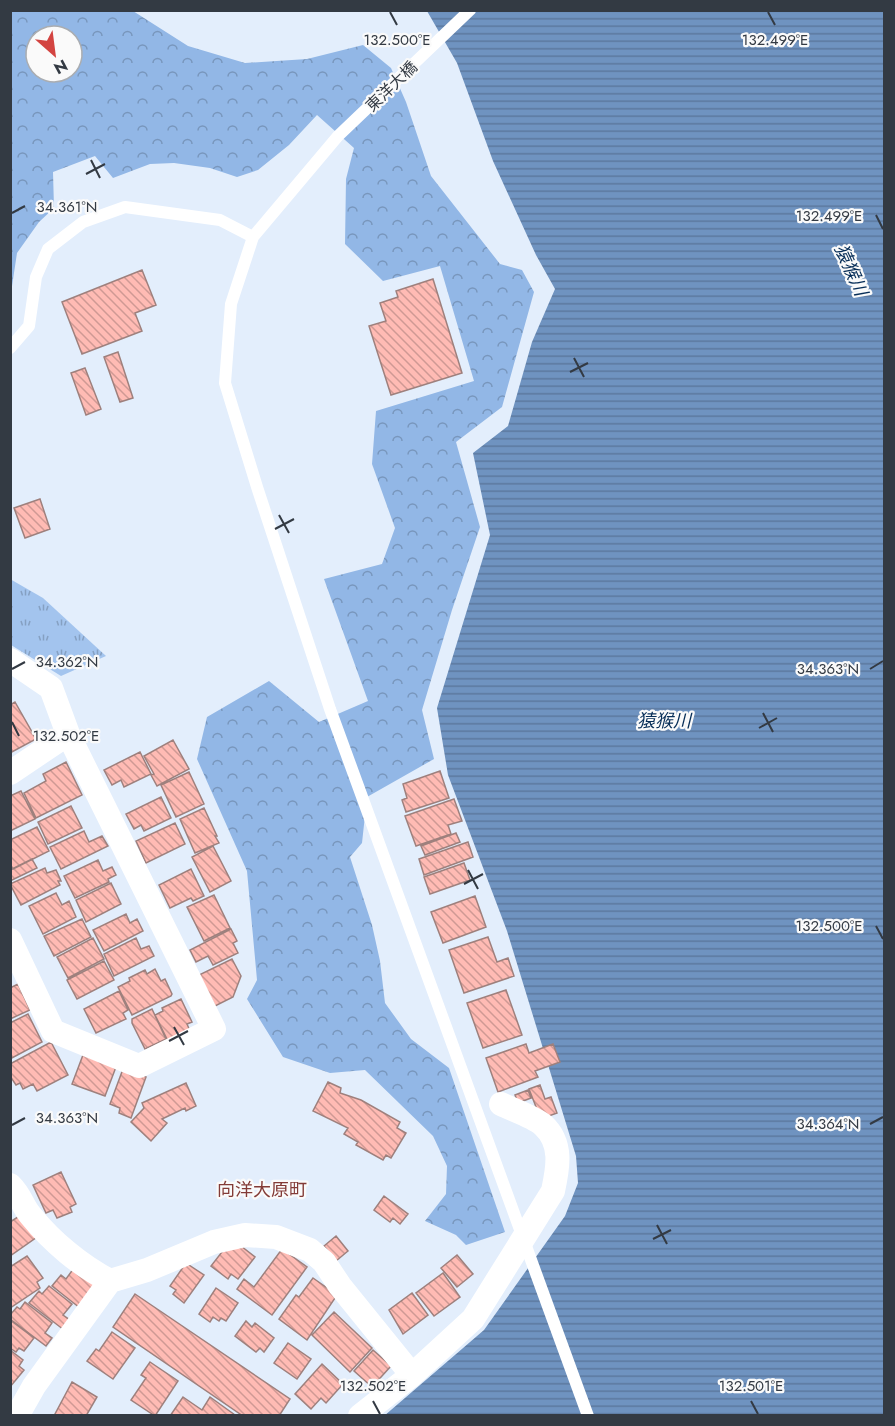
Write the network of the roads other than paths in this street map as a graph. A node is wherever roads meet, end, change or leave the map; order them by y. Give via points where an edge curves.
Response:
1 (470, 10) edge
2 (253, 237) junction
3 (10, 348) edge
4 (10, 660) edge
5 (68, 734) junction
6 (10, 773) edge
7 (10, 940) edge
8 (501, 1104) dead end
9 (10, 1185) edge
10 (110, 1281) junction
11 (412, 1375) junction
12 (17, 1416) edge
13 (360, 1416) edge
14 (588, 1416) edge

1 - 2 lane, 東洋大橋 via 338,136
2 - 3 lane via 220,220 125,207 83,222 48,249 36,277 28,326
2 - 14 lane via 231,304 225,383 330,709
4 - 5 street via 51,688
5 - 6 street
5 - 7 street via 214,1029 139,1066 53,1031
8 - 11 street via 543,1125 557,1144 558,1169 553,1191 473,1319
9 - 10 street via 30,1215 64,1250
10 - 11 street via 214,1242 245,1235 276,1237 310,1250 324,1262
10 - 12 street via 33,1386
11 - 13 street

